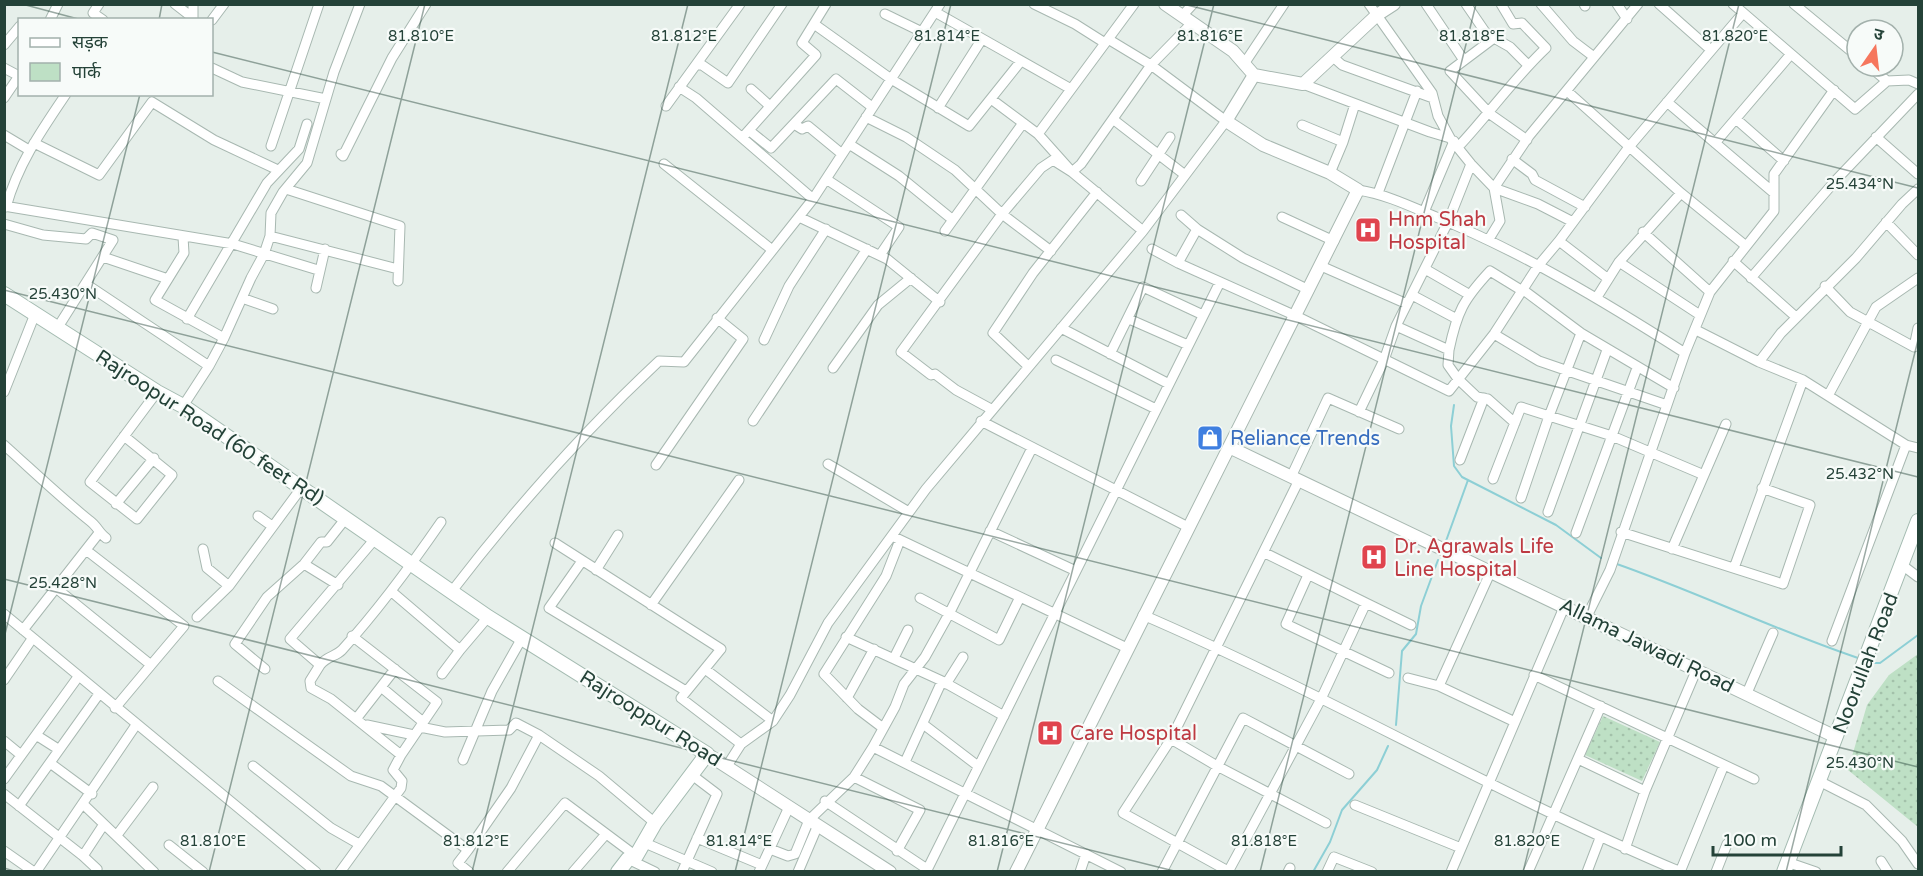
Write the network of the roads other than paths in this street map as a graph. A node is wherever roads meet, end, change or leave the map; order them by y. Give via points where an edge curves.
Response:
1 (58, 4) edge
2 (99, 4) edge
3 (175, 4) edge
4 (224, 4) edge
5 (320, 4) edge
6 (360, 4) edge
7 (426, 4) edge
8 (740, 4) edge
9 (782, 4) edge
10 (826, 4) edge
11 (1034, 4) edge
12 (1134, 4) edge
13 (1165, 4) edge
14 (1193, 4) edge
15 (1284, 4) edge
16 (1369, 4) edge
17 (1394, 4) edge
18 (1426, 4) edge
19 (1466, 4) edge
20 (1501, 4) edge
21 (1541, 4) edge
22 (1617, 4) edge
23 (1638, 4) edge
24 (1659, 4) edge
25 (1794, 4) edge
26 (1734, 5) edge
27 (938, 8) edge
28 (1743, 13) junction
29 (885, 14) dead end
30 (1377, 15) junction
31 (51, 18) edge
32 (100, 18) edge
33 (193, 18) edge
34 (213, 19) edge
35 (1627, 19) junction
36 (1187, 20) junction
37 (814, 24) junction
38 (18, 28) edge
39 (921, 32) junction
40 (1494, 38) junction
41 (982, 39) junction
42 (1106, 41) junction
43 (4, 45) edge
44 (1845, 46) edge
45 (1711, 50) junction
46 (1791, 54) junction
47 (1333, 57) junction
48 (1594, 57) junction
49 (1463, 59) junction
50 (1022, 61) junction
51 (1244, 64) junction
52 (697, 65) junction
53 (1151, 65) junction
54 (1527, 65) junction
55 (4, 68) edge
56 (213, 68) edge
57 (18, 75) edge
58 (1254, 75) junction
59 (18, 77) edge
60 (1883, 78) edge
61 (891, 79) junction
62 (1887, 81) junction
63 (1303, 84) junction
64 (1918, 84) edge
65 (679, 87) junction
66 (751, 89) dead end
67 (1071, 89) junction
68 (1834, 90) junction
69 (290, 91) junction
70 (1417, 91) junction
71 (1567, 91) junction
72 (1918, 94) edge
73 (65, 96) edge
74 (4, 98) edge
75 (155, 98) edge
76 (1433, 98) junction
77 (326, 99) junction
78 (991, 99) junction
79 (1667, 102) junction
80 (1355, 104) junction
81 (666, 106) dead end
82 (770, 106) junction
83 (872, 107) junction
84 (938, 108) junction
85 (1490, 114) junction
86 (866, 117) junction
87 (1736, 119) junction
88 (1114, 120) junction
89 (1226, 121) junction
90 (1404, 122) junction
91 (1023, 123) junction
92 (307, 124) dead end
93 (794, 124) junction
94 (1302, 125) dead end
95 (751, 132) junction
96 (4, 135) edge
97 (1038, 135) junction
98 (1170, 137) dead end
99 (1876, 137) junction
100 (742, 138) junction
101 (1527, 140) junction
102 (1454, 141) junction
103 (1343, 142) junction
104 (1715, 143) junction
105 (849, 144) junction
106 (31, 146) junction
107 (271, 146) dead end
108 (1629, 147) junction
109 (341, 154) dead end
110 (842, 154) junction
111 (1158, 155) junction
112 (1512, 159) junction
113 (1784, 161) junction
114 (664, 164) dead end
115 (1471, 164) junction
116 (278, 170) junction
117 (1072, 172) junction
118 (1330, 173) junction
119 (1918, 174) edge
120 (1185, 176) junction
121 (9, 178) edge
122 (826, 179) junction
123 (1141, 181) dead end
124 (1494, 188) junction
125 (286, 189) junction
126 (974, 189) junction
127 (1918, 189) edge
128 (1358, 190) junction
129 (1097, 192) junction
130 (1378, 193) junction
131 (1681, 193) junction
132 (1774, 193) junction
133 (813, 199) junction
134 (5, 206) edge
135 (1585, 207) junction
136 (1424, 212) junction
137 (1002, 214) junction
138 (1181, 215) dead end
139 (799, 217) junction
140 (1282, 217) dead end
141 (953, 220) junction
142 (1571, 221) junction
143 (1448, 222) junction
144 (1886, 222) junction
145 (4, 224) edge
146 (826, 229) junction
147 (1197, 229) junction
148 (945, 231) dead end
149 (1143, 231) junction
150 (1643, 232) junction
151 (270, 236) junction
152 (183, 237) junction
153 (1489, 238) junction
154 (1559, 240) junction
155 (1334, 241) junction
156 (233, 244) junction
157 (1746, 246) junction
158 (325, 249) junction
159 (771, 249) junction
160 (867, 249) junction
161 (1152, 249) dead end
162 (1051, 251) junction
163 (264, 254) junction
164 (880, 255) junction
165 (1918, 255) edge
166 (103, 257) junction
167 (1733, 261) junction
168 (1619, 262) junction
169 (1178, 263) junction
170 (1321, 266) junction
171 (1538, 266) junction
172 (398, 268) junction
173 (1425, 268) junction
174 (318, 270) junction
175 (911, 278) junction
176 (1607, 278) junction
177 (1751, 278) junction
178 (1918, 278) edge
179 (168, 279) junction
180 (398, 281) dead end
181 (1220, 282) junction
182 (86, 284) junction
183 (1825, 286) junction
184 (316, 288) dead end
185 (1309, 290) junction
186 (1522, 290) junction
187 (1710, 292) junction
188 (1470, 294) junction
189 (5, 296) edge
190 (1597, 297) junction
191 (242, 298) junction
192 (1410, 299) junction
193 (940, 302) junction
194 (273, 309) dead end
195 (35, 314) junction
196 (1203, 315) junction
197 (1700, 315) junction
198 (1296, 316) junction
199 (1796, 317) junction
200 (717, 318) junction
201 (1455, 318) junction
202 (187, 319) junction
203 (1129, 319) junction
204 (1868, 322) junction
205 (1396, 326) junction
206 (58, 327) junction
207 (1061, 328) junction
208 (1918, 328) edge
209 (1696, 330) junction
210 (1581, 333) junction
211 (1494, 334) junction
212 (224, 338) junction
213 (764, 340) dead end
214 (1188, 345) junction
215 (1449, 350) junction
216 (1607, 350) junction
217 (1685, 353) junction
218 (1110, 354) junction
219 (1056, 360) dead end
220 (1384, 360) junction
221 (1758, 362) junction
222 (209, 366) junction
223 (1028, 366) junction
224 (833, 368) dead end
225 (1637, 368) junction
226 (1566, 370) junction
227 (1458, 379) junction
228 (1803, 380) junction
229 (1596, 381) junction
230 (1168, 384) junction
231 (1674, 388) junction
232 (4, 392) edge
233 (157, 392) junction
234 (1627, 393) junction
235 (1829, 394) junction
236 (1484, 398) junction
237 (1667, 405) junction
238 (183, 406) junction
239 (990, 409) junction
240 (1156, 409) junction
241 (1359, 412) junction
242 (1549, 416) junction
243 (753, 421) dead end
244 (981, 421) junction
245 (1515, 423) junction
246 (1726, 424) dead end
247 (1582, 427) junction
248 (1399, 429) dead end
249 (124, 436) junction
250 (1612, 436) junction
251 (4, 445) edge
252 (1906, 445) junction
253 (1229, 447) junction
254 (1032, 448) junction
255 (1918, 448) edge
256 (1652, 451) junction
257 (154, 458) junction
258 (1460, 460) dead end
259 (828, 464) dead end
260 (656, 465) dead end
261 (1704, 476) junction
262 (1295, 478) junction
263 (1493, 479) dead end
264 (739, 480) dead end
265 (302, 487) junction
266 (1762, 488) junction
267 (1115, 490) junction
268 (1521, 498) dead end
269 (116, 504) junction
270 (909, 512) junction
271 (1548, 512) dead end
272 (258, 516) dead end
273 (346, 518) junction
274 (1918, 521) edge
275 (441, 522) dead end
276 (272, 526) junction
277 (1188, 527) junction
278 (990, 531) junction
279 (1621, 532) junction
280 (1576, 533) dead end
281 (618, 535) dead end
282 (896, 538) junction
283 (374, 540) junction
284 (555, 543) dead end
285 (204, 549) dead end
286 (1672, 549) junction
287 (86, 550) junction
288 (1265, 553) junction
289 (582, 561) junction
290 (304, 564) junction
291 (412, 565) junction
292 (1902, 565) junction
293 (1734, 568) junction
294 (596, 570) junction
295 (1076, 571) junction
296 (1491, 571) junction
297 (968, 572) junction
298 (1308, 575) junction
299 (1918, 577) edge
300 (338, 585) junction
301 (229, 586) junction
302 (56, 588) junction
303 (452, 591) junction
304 (392, 592) junction
305 (1020, 597) junction
306 (921, 598) dead end
307 (1366, 603) junction
308 (651, 605) junction
309 (1565, 606) junction
310 (4, 614) edge
311 (949, 614) junction
312 (1055, 614) junction
313 (1143, 615) junction
314 (1587, 616) junction
315 (196, 617) dead end
316 (488, 617) junction
317 (1411, 625) dead end
318 (23, 630) junction
319 (909, 630) dead end
320 (1773, 633) dead end
321 (352, 636) junction
322 (846, 637) junction
323 (522, 638) junction
324 (32, 639) junction
325 (1832, 641) dead end
326 (1127, 648) junction
327 (1218, 648) junction
328 (874, 649) junction
329 (460, 650) junction
330 (1343, 650) junction
331 (963, 657) dead end
332 (894, 658) junction
333 (151, 664) junction
334 (320, 665) junction
335 (265, 669) dead end
336 (395, 669) junction
337 (705, 669) junction
338 (916, 669) junction
339 (1696, 671) junction
340 (1389, 673) dead end
341 (442, 674) dead end
342 (1534, 675) junction
343 (78, 676) junction
344 (1408, 678) dead end
345 (4, 680) edge
346 (218, 681) dead end
347 (944, 683) junction
348 (1440, 686) junction
349 (381, 687) junction
350 (686, 691) junction
351 (1747, 693) junction
352 (99, 694) junction
353 (847, 698) junction
354 (1321, 699) junction
355 (1600, 706) junction
356 (115, 708) junction
357 (1004, 716) junction
358 (1513, 721) junction
359 (360, 722) junction
360 (773, 722) junction
361 (923, 724) junction
362 (136, 725) junction
363 (419, 728) junction
364 (883, 728) junction
365 (475, 731) junction
366 (36, 735) junction
367 (539, 735) junction
368 (1836, 737) junction
369 (1668, 738) junction
370 (1171, 739) junction
371 (4, 741) edge
372 (741, 744) junction
373 (1297, 744) junction
374 (873, 747) junction
375 (58, 749) junction
376 (707, 753) junction
377 (21, 755) junction
378 (401, 755) junction
379 (1578, 759) junction
380 (463, 760) dead end
381 (905, 762) junction
382 (50, 763) junction
383 (1724, 765) junction
384 (253, 766) dead end
385 (727, 766) junction
386 (978, 766) junction
387 (1217, 766) junction
388 (1349, 774) dead end
389 (692, 775) junction
390 (854, 777) junction
391 (1754, 779) dead end
392 (4, 780) edge
393 (1819, 781) junction
394 (1488, 782) junction
395 (153, 787) dead end
396 (1646, 791) junction
397 (964, 793) junction
398 (1271, 793) junction
399 (4, 794) edge
400 (92, 794) junction
401 (394, 795) junction
402 (825, 801) junction
403 (83, 804) junction
404 (1355, 805) dead end
405 (20, 806) junction
406 (789, 807) junction
407 (1554, 816) junction
408 (1326, 822) dead end
409 (655, 823) junction
410 (813, 823) junction
411 (104, 824) junction
412 (1039, 830) junction
413 (606, 834) junction
414 (117, 835) junction
415 (59, 837) junction
416 (697, 838) junction
417 (1600, 838) junction
418 (1176, 841) junction
419 (645, 843) junction
420 (1727, 843) dead end
421 (359, 844) junction
422 (169, 846) dead end
423 (1461, 848) junction
424 (770, 849) junction
425 (1625, 849) junction
426 (468, 850) junction
427 (897, 850) junction
428 (4, 851) edge
429 (1086, 854) junction
430 (83, 856) junction
431 (632, 858) junction
432 (687, 861) junction
433 (1881, 861) dead end
434 (1918, 864) edge
435 (1785, 867) edge
436 (761, 868) edge
437 (926, 870) edge
438 (97, 871) edge
439 (1228, 871) edge
440 (1681, 871) edge
441 (35, 872) edge
442 (154, 872) edge
443 (203, 872) edge
444 (316, 872) edge
445 (340, 872) edge
446 (469, 872) edge
447 (507, 872) edge
448 (573, 872) edge
449 (618, 872) edge
450 (656, 872) edge
451 (682, 872) edge
452 (712, 872) edge
453 (798, 872) edge
454 (890, 872) edge
455 (1016, 872) edge
456 (1080, 872) edge
457 (1121, 872) edge
458 (1162, 872) edge
459 (1327, 872) edge
460 (1372, 872) edge
461 (1451, 872) edge
462 (1528, 872) edge
463 (1587, 872) edge
464 (1716, 872) edge
465 (1816, 872) edge
466 (1888, 872) edge

1 - 31 street
2 - 32 street via 93,13
3 - 33 street
4 - 34 street
5 - 69 street
6 - 77 street
7 - 109 street
8 - 52 street
9 - 52 street via 728,83
10 - 37 street
11 - 42 street
12 - 42 street
13 - 36 street
14 - 36 street
15 - 51 street
16 - 30 street
17 - 30 street
18 - 49 street
19 - 40 street via 1490,39
20 - 54 street via 1514,24 1522,23 1546,48
21 - 48 street via 1567,35
22 - 35 street
23 - 35 street
24 - 45 street
25 - 44 street
26 - 28 street
27 - 39 street
27 - 41 street
28 - 45 street
28 - 46 street
29 - 39 street
30 - 47 street
30 - 76 street
35 - 48 street
36 - 51 street via 1233,51
36 - 53 street
37 - 61 street
37 - 82 street via 802,43 816,55
38 - 43 street
39 - 61 street
40 - 49 street
40 - 54 street via 1510,47
41 - 50 street
41 - 84 street
42 - 53 street
42 - 67 street
45 - 79 street
46 - 68 street
46 - 87 street
47 - 63 street
47 - 70 street via 1342,65
48 - 71 street
49 - 85 street via 1450,70
50 - 67 street
50 - 78 street
51 - 58 street
52 - 65 street
53 - 88 street
53 - 89 street
54 - 85 street
55 - 57 street
56 - 69 street via 242,82
58 - 63 street
58 - 89 street
59 - 74 street
60 - 62 street
61 - 83 street
61 - 84 street
62 - 64 street
62 - 68 street via 1856,109
63 - 80 street
65 - 81 street
65 - 100 street
66 - 82 street
67 - 97 street
68 - 113 street
69 - 77 street
69 - 107 street
70 - 76 street
70 - 90 street
71 - 101 street
71 - 108 street
72 - 99 street
73 - 106 street
75 - 106 street via 99,175
75 - 116 street via 214,140
76 - 102 street
77 - 125 street via 307,163
78 - 84 street via 969,126
78 - 91 street
79 - 104 street
79 - 108 street
80 - 90 street
80 - 103 street
82 - 95 street
83 - 86 street
83 - 93 street via 836,79
85 - 101 street
85 - 102 street
86 - 105 street
86 - 126 street via 906,137 955,170
87 - 104 street
87 - 113 street
88 - 111 street
88 - 117 street
89 - 118 street via 1263,145
89 - 120 street
90 - 102 street
90 - 130 street
91 - 97 street
91 - 126 street
92 - 116 street via 299,149
93 - 95 street via 771,148
93 - 110 street via 802,129 808,126
94 - 103 street
95 - 100 street
96 - 106 street
97 - 117 street
98 - 111 street
99 - 119 street
99 - 177 street
100 - 133 street
101 - 112 street
102 - 115 street
102 - 136 street
103 - 118 street
104 - 132 street
105 - 110 street
105 - 141 street via 899,176
106 - 121 street
108 - 131 street
108 - 135 street
110 - 122 street
111 - 120 street
111 - 123 street
112 - 124 street
112 - 135 street via 1535,180
113 - 132 street via 1774,174
114 - 159 street
115 - 124 street
115 - 143 street
116 - 156 street
117 - 129 street
117 - 137 street via 1053,160 1041,168
118 - 128 street
120 - 149 street
121 - 134 street
122 - 133 street
122 - 164 street via 899,227
124 - 142 street
124 - 153 street via 1500,221
125 - 151 street via 272,213
125 - 172 street via 400,226
126 - 137 street
126 - 141 street
127 - 144 street
128 - 130 street
128 - 155 street
129 - 149 street
129 - 162 street
130 - 136 street
131 - 150 street
131 - 157 street
132 - 157 street via 1774,211
133 - 139 street
134 - 152 street
135 - 142 street
136 - 143 street
137 - 162 street
137 - 193 street
138 - 147 street
139 - 146 street
139 - 159 street
140 - 155 street
141 - 148 street
142 - 154 street
143 - 153 street
143 - 173 street
144 - 165 street
144 - 183 street via 1856,258
145 - 166 street via 43,235 86,239 92,233 113,240
146 - 160 street
146 - 213 street via 789,286
147 - 169 street
147 - 185 street via 1243,258
149 - 207 street
150 - 168 street
150 - 187 street
151 - 158 street
151 - 163 street
152 - 156 street
152 - 179 street via 184,253
153 - 171 street
154 - 171 street
154 - 176 street
155 - 170 street
156 - 163 street
156 - 202 street
157 - 167 street
158 - 172 street
158 - 174 street
159 - 200 street
160 - 164 street
160 - 243 street
161 - 169 street
162 - 223 street via 993,333
163 - 174 street
163 - 191 street
164 - 175 street
166 - 179 street
166 - 182 street
167 - 177 street
167 - 187 street
168 - 176 street
168 - 197 street
169 - 181 street
170 - 185 street
170 - 192 street
171 - 186 street
171 - 190 street
172 - 180 street
173 - 188 street
173 - 192 street
174 - 184 street
175 - 193 street
175 - 224 street via 878,305
176 - 190 street
177 - 199 street
178 - 204 street via 1876,307
179 - 202 street via 155,300
181 - 196 street
181 - 198 street
182 - 206 street
182 - 222 street
183 - 199 street
183 - 204 street via 1850,312
185 - 198 street
186 - 188 street via 1490,271
186 - 210 street
186 - 211 street
187 - 197 street
188 - 201 street
189 - 195 main road, Rajroopur Road (60 feet Rd)
190 - 217 street
191 - 194 street
191 - 212 street
192 - 201 street
192 - 205 street
193 - 239 street via 901,351 931,375
195 - 206 main road, Rajroopur Road (60 feet Rd)
195 - 232 street
196 - 203 street via 1143,287
196 - 214 street
197 - 209 street
198 - 220 street
198 - 253 street
199 - 221 street
200 - 260 street via 743,339
200 - 303 street via 684,362 659,361 605,411
201 - 215 street
202 - 212 street
203 - 214 street
203 - 218 street
204 - 208 street via 1914,347
204 - 235 street
205 - 215 street
205 - 220 street
206 - 233 main road, Rajroopur Road (60 feet Rd)
207 - 218 street
207 - 223 street
209 - 217 street
209 - 221 street
210 - 216 street
210 - 226 street
211 - 226 street via 1539,361
211 - 227 street
212 - 222 street
214 - 230 street
215 - 227 street via 1448,365
216 - 225 street
216 - 229 street
217 - 231 street
218 - 230 street
219 - 240 street
220 - 227 street via 1449,391
220 - 241 street
221 - 228 street
222 - 238 street
223 - 239 street
225 - 231 street
225 - 234 street
226 - 229 street
226 - 242 street
227 - 236 street via 1477,397
228 - 235 street
228 - 266 street
229 - 234 street
229 - 247 street
230 - 240 street
231 - 237 street
233 - 238 main road, Rajroopur Road (60 feet Rd)
233 - 249 street
234 - 237 street
234 - 250 street
235 - 252 street
236 - 245 street
236 - 258 street
237 - 256 street
238 - 265 main road, Rajroopur Road (60 feet Rd)
239 - 244 street
240 - 267 street
241 - 248 street
241 - 262 street via 1329,398
242 - 245 street via 1521,407
242 - 247 street
242 - 268 street
244 - 254 street
244 - 270 street
245 - 263 street
246 - 261 street
247 - 250 street
247 - 271 street
249 - 257 street
249 - 269 street via 90,482
250 - 256 street
250 - 280 street
251 - 287 street via 93,523 102,536
252 - 255 street
252 - 325 street
253 - 262 street, Allama Jawadi Road
253 - 277 street
254 - 267 street
254 - 278 street
256 - 261 street
256 - 279 street
257 - 269 street
257 - 269 street via 172,475 137,519
259 - 270 street
261 - 286 street
262 - 288 street
262 - 296 street, Allama Jawadi Road
264 - 308 street
265 - 273 main road, Rajroopur Road (60 feet Rd)
265 - 276 street
266 - 293 street
266 - 293 street via 1810,505 1783,584
267 - 277 street
267 - 295 street
270 - 282 street
272 - 276 street
273 - 283 main road, Rajroopur Road (60 feet Rd)
273 - 290 street
274 - 292 main road, Noorullah Road
275 - 291 street
276 - 301 street
277 - 313 street
278 - 295 street
278 - 297 street
279 - 286 street
279 - 314 street via 1610,570
281 - 294 street
282 - 297 street
282 - 322 street via 886,576
282 - 360 street via 828,623
283 - 291 main road, Rajroopur Road (60 feet Rd)
283 - 300 street
284 - 289 street
285 - 301 street via 207,568
286 - 293 street
287 - 302 street
287 - 333 street via 184,626
288 - 298 street
288 - 327 street
289 - 294 street
289 - 350 street via 549,608
290 - 300 street
290 - 335 street via 267,597 235,644
291 - 303 main road, Rajrooppur Road
291 - 304 street
292 - 299 street
292 - 368 main road, Noorullah Road
294 - 308 street
295 - 312 street
296 - 309 street, Allama Jawadi Road
296 - 348 street
297 - 305 street
297 - 311 street
298 - 307 street
298 - 330 street via 1286,624
300 - 334 street via 290,639
301 - 315 street
302 - 318 street
302 - 333 street
303 - 316 main road, Rajrooppur Road
304 - 321 street
304 - 329 street
305 - 311 street via 999,640
305 - 312 street
306 - 311 street
307 - 317 street
307 - 330 street
308 - 337 street via 721,649
309 - 314 street, Allama Jawadi Road
309 - 342 street
310 - 318 street
311 - 338 street
312 - 326 street
312 - 357 street
313 - 326 street
313 - 327 street
314 - 339 street, Allama Jawadi Road
316 - 323 main road, Rajrooppur Road
316 - 329 street
318 - 324 street
319 - 332 street
320 - 351 street
321 - 334 street via 341,651 326,657
321 - 336 street
322 - 328 street
322 - 353 street via 824,674
323 - 365 street via 499,676
323 - 376 main road, Rajrooppur Road
324 - 343 street
324 - 345 street
326 - 412 street
327 - 354 street
327 - 370 street
328 - 332 street
328 - 353 street
329 - 341 street
330 - 340 street
330 - 354 street
331 - 347 street
332 - 338 street
333 - 356 street
334 - 359 street via 310,681 311,688
336 - 349 street
336 - 363 street via 437,702
337 - 350 street
337 - 360 street
338 - 347 street
338 - 364 street via 904,684
339 - 351 street, Allama Jawadi Road
339 - 369 street
342 - 355 street
342 - 358 street
343 - 352 street
343 - 366 street
344 - 348 street
346 - 401 street via 351,776
347 - 357 street
347 - 361 street
348 - 358 street
349 - 359 street
349 - 363 street
350 - 372 street via 681,698
351 - 368 street, Allama Jawadi Road
352 - 356 street
352 - 375 street
353 - 364 street
354 - 373 street
354 - 394 street
355 - 369 street
355 - 379 street
356 - 362 street
357 - 386 street
358 - 394 street
359 - 363 street
359 - 378 street
360 - 372 street
361 - 381 street
361 - 386 street
362 - 400 street
362 - 444 street
363 - 365 street
363 - 378 street
364 - 374 street
365 - 367 street via 509,730 516,723
365 - 380 street
366 - 375 street
366 - 377 street
367 - 409 street via 599,776
367 - 426 street via 511,788
368 - 393 main road, Noorullah Road
369 - 383 street
369 - 396 street
370 - 387 street
370 - 418 street via 1123,813
371 - 377 street
372 - 385 street
373 - 387 street via 1243,718
373 - 388 street
373 - 398 street
374 - 381 street
374 - 390 street
375 - 382 street
376 - 385 street, Rajrooppur Road
376 - 389 main road
377 - 392 street
378 - 401 street via 393,770 402,781 401,788
379 - 396 street
379 - 407 street
381 - 397 street
382 - 400 street
382 - 405 street
383 - 391 street
383 - 440 street
384 - 421 street via 331,828
385 - 406 street, Rajrooppur Road
386 - 397 street
387 - 398 street
387 - 418 street
389 - 409 main road
389 - 416 street via 717,794
390 - 402 street
390 - 427 street via 920,810
393 - 434 street via 1866,805 1902,841
393 - 435 main road, Noorullah Road
394 - 407 street
394 - 423 street
395 - 414 street
396 - 425 street
397 - 412 street
397 - 437 street
398 - 408 street
398 - 439 street
399 - 405 street
400 - 403 street
401 - 421 street
401 - 426 street
402 - 410 street
402 - 427 street
403 - 411 street
403 - 415 street
404 - 423 street
405 - 415 street
406 - 410 street, Rajrooppur Road
406 - 424 street
407 - 417 street
407 - 462 street
409 - 419 main road
410 - 424 street via 795,854 788,856
410 - 453 street
410 - 454 street, Rajrooppur Road
411 - 414 street
411 - 430 street
412 - 429 street
412 - 455 street
413 - 431 street
413 - 447 street via 565,803
413 - 448 street
414 - 442 street
415 - 430 street
415 - 441 street
416 - 432 street
416 - 436 street
417 - 425 street
417 - 463 street
418 - 439 street
418 - 458 street
419 - 431 main road
419 - 432 street
420 - 464 street
421 - 445 street
422 - 443 street
423 - 461 street
424 - 436 street
425 - 440 street
426 - 446 street via 458,863
427 - 437 street
428 - 441 street
429 - 456 street
429 - 457 street
430 - 438 street
431 - 449 main road
431 - 450 street
432 - 451 street
432 - 452 street
433 - 466 street
435 - 465 street
459 - 460 street via 1334,857

